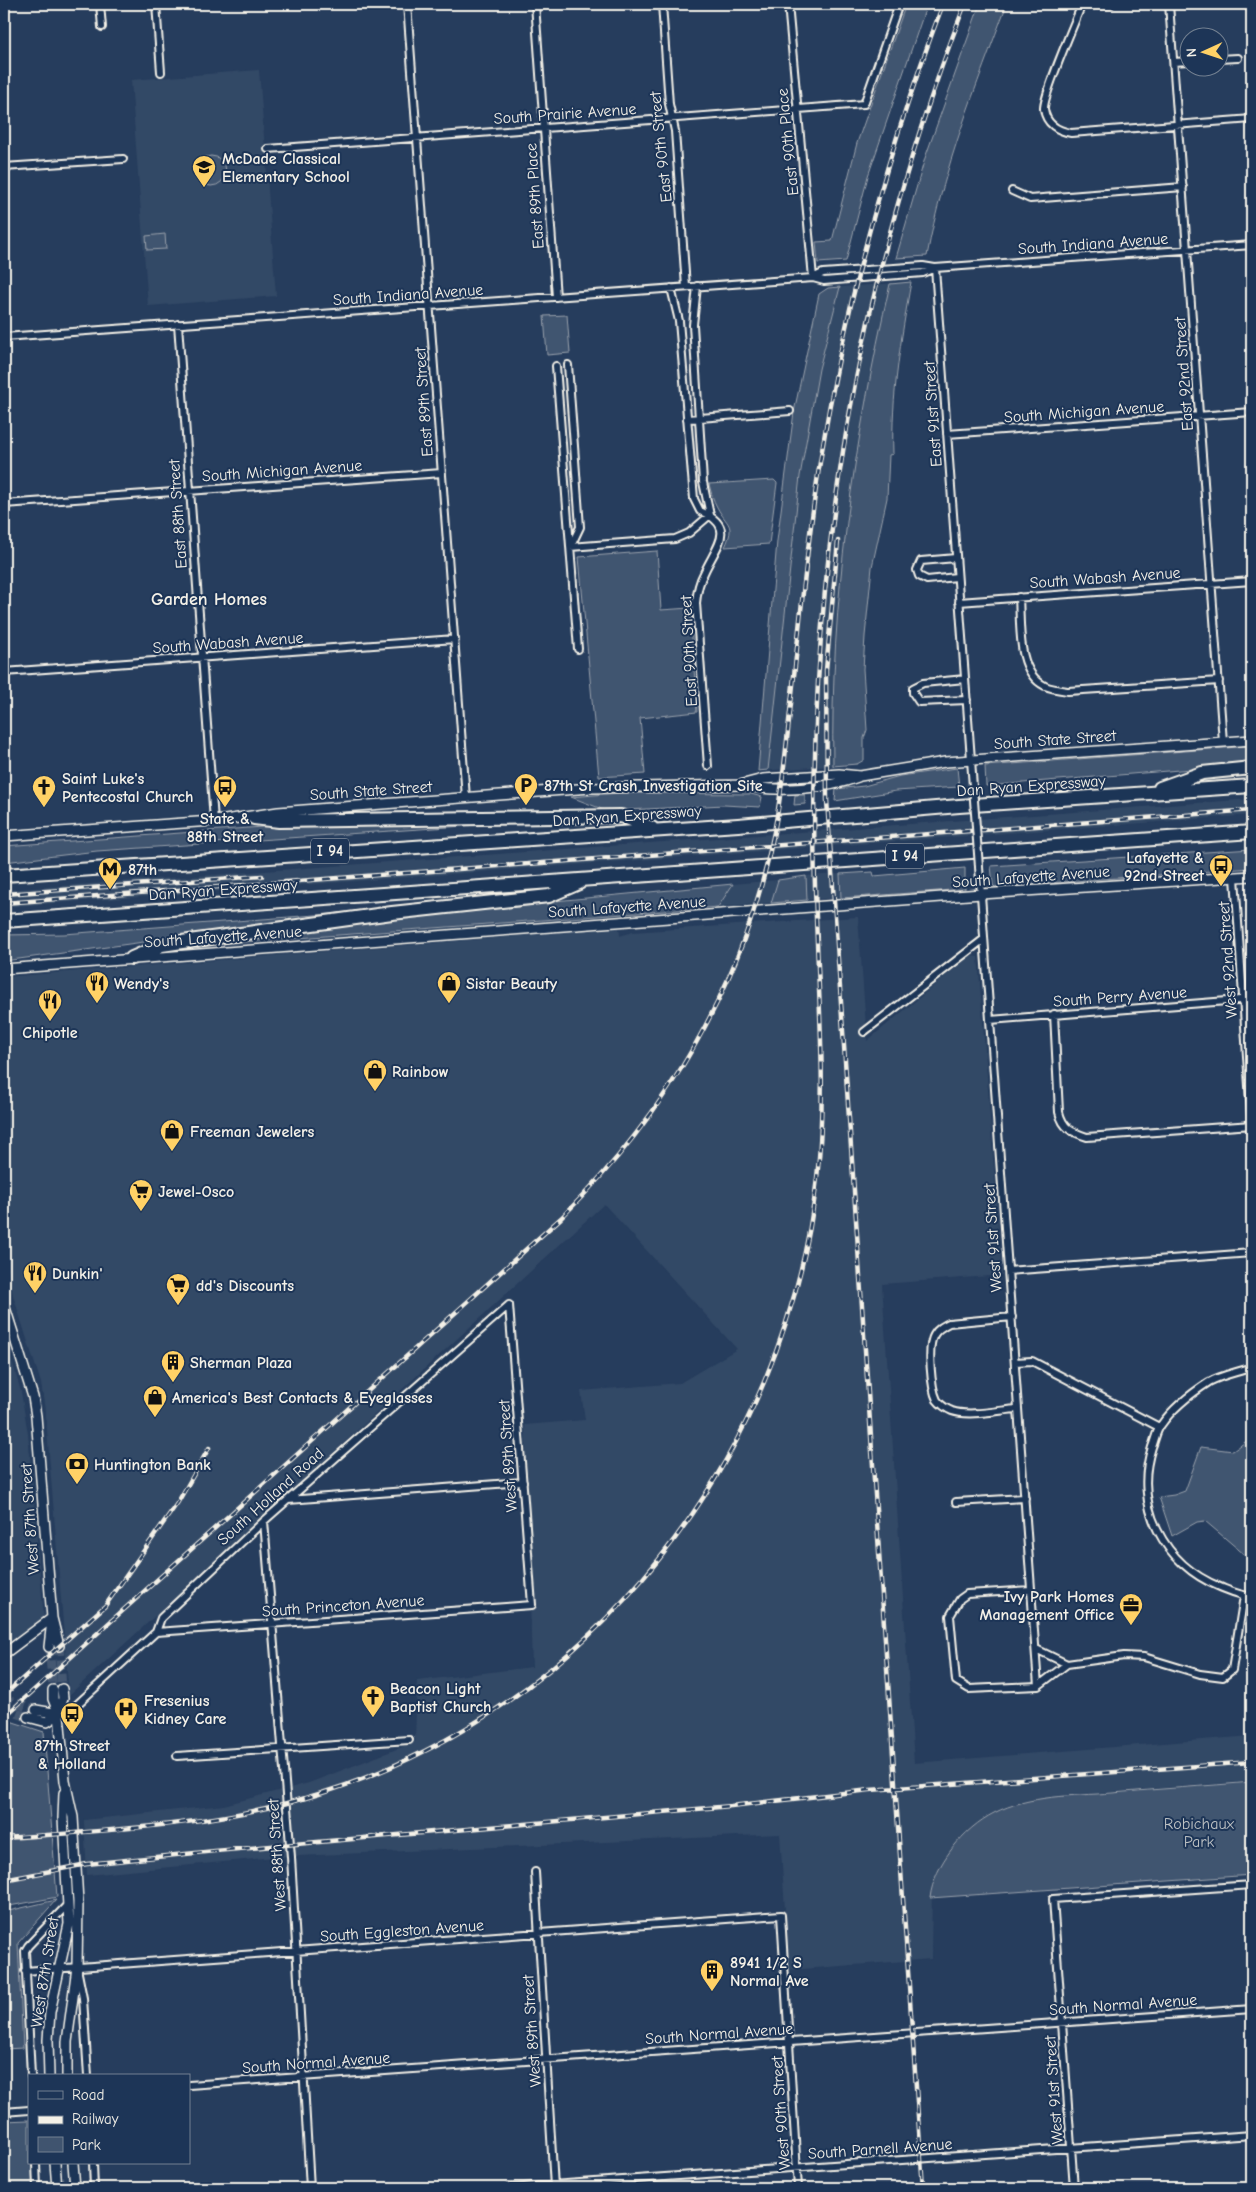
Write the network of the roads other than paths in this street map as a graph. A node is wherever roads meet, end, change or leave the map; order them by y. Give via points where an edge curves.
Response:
1 (100, 4) edge
2 (156, 4) edge
3 (407, 4) edge
4 (535, 4) edge
5 (662, 4) edge
6 (788, 4) edge
7 (899, 4) edge
8 (1110, 4) edge
9 (1170, 4) edge
10 (1082, 5) edge
11 (102, 27) dead end
12 (1228, 58) edge
13 (1238, 58) dead end
14 (1174, 62) junction
15 (1178, 62) edge
16 (161, 72) dead end
17 (798, 109) junction
18 (672, 119) junction
19 (1252, 119) edge
20 (1178, 125) junction
21 (543, 128) junction
22 (418, 137) junction
23 (268, 149) dead end
24 (123, 159) dead end
25 (4, 167) edge
26 (1183, 187) junction
27 (1012, 191) dead end
28 (1252, 245) edge
29 (1187, 250) junction
30 (935, 268) junction
31 (814, 278) junction
32 (697, 286) junction
33 (686, 287) junction
34 (671, 288) junction
35 (556, 297) junction
36 (430, 306) junction
37 (178, 324) junction
38 (4, 336) edge
39 (556, 366) dead end
40 (568, 366) dead end
41 (790, 411) dead end
42 (1252, 412) edge
43 (1200, 416) junction
44 (700, 418) junction
45 (687, 419) junction
46 (947, 434) junction
47 (442, 473) junction
48 (190, 490) junction
49 (4, 504) edge
50 (710, 515) junction
51 (570, 547) junction
52 (956, 558) junction
53 (957, 577) junction
54 (1252, 581) edge
55 (1212, 584) junction
56 (1019, 597) junction
57 (959, 602) junction
58 (455, 639) junction
59 (578, 649) dead end
60 (202, 658) junction
61 (4, 672) edge
62 (965, 680) junction
63 (1219, 681) junction
64 (967, 700) junction
65 (1252, 740) edge
66 (1223, 742) junction
67 (971, 760) junction
68 (708, 766) dead end
69 (1252, 768) edge
70 (1252, 786) edge
71 (973, 787) joint
72 (1148, 793) junction
73 (466, 798) junction
74 (254, 818) junction
75 (214, 821) junction
76 (657, 830) junction
77 (1252, 832) edge
78 (1223, 834) junction
79 (4, 836) edge
80 (1252, 839) edge
81 (4, 876) edge
82 (1252, 876) edge
83 (1235, 877) junction
84 (588, 878) junction
85 (981, 894) junction
86 (4, 921) edge
87 (984, 939) junction
88 (132, 958) junction
89 (4, 969) edge
90 (1252, 999) edge
91 (1244, 1000) junction
92 (1054, 1014) junction
93 (990, 1020) junction
94 (864, 1032) dead end
95 (1252, 1125) edge
96 (1252, 1131) edge
97 (1252, 1253) edge
98 (1008, 1270) junction
99 (4, 1304) edge
100 (509, 1306) joint
101 (1012, 1317) junction
102 (1015, 1362) junction
103 (1252, 1367) edge
104 (1018, 1409) junction
105 (1159, 1428) junction
106 (523, 1482) junction
107 (1025, 1498) junction
108 (288, 1500) junction
109 (956, 1502) dead end
110 (264, 1520) junction
111 (1031, 1590) junction
112 (1244, 1596) junction
113 (1252, 1596) edge
114 (532, 1605) joint
115 (52, 1618) junction
116 (272, 1624) junction
117 (156, 1632) junction
118 (59, 1646) tunnel mouth
119 (49, 1647) tunnel mouth
120 (1036, 1649) junction
121 (4, 1654) edge
122 (1067, 1664) junction
123 (1038, 1686) junction
124 (62, 1689) tunnel mouth
125 (53, 1690) tunnel mouth
126 (36, 1710) tunnel mouth
127 (59, 1714) junction
128 (28, 1717) tunnel mouth
129 (409, 1740) dead end
130 (282, 1749) junction
131 (177, 1756) dead end
132 (65, 1781) junction
133 (535, 1872) dead end
134 (1252, 1885) edge
135 (69, 1902) junction
136 (781, 1915) joint
137 (539, 1934) junction
138 (296, 1952) junction
139 (77, 1967) junction
140 (59, 1968) junction
141 (25, 1971) junction
142 (1252, 2009) edge
143 (1062, 2022) junction
144 (790, 2042) junction
145 (546, 2059) junction
146 (31, 2074) edge
147 (50, 2074) edge
148 (67, 2074) edge
149 (88, 2074) edge
150 (304, 2077) junction
151 (190, 2085) edge
152 (28, 2110) edge
153 (4, 2112) edge
154 (1252, 2135) edge
155 (1071, 2148) junction
156 (36, 2164) edge
157 (55, 2164) edge
158 (73, 2164) edge
159 (93, 2164) edge
160 (797, 2167) junction
161 (554, 2186) edge
162 (38, 2188) edge
163 (57, 2188) edge
164 (75, 2188) edge
165 (94, 2188) edge
166 (310, 2188) edge
167 (510, 2188) edge
168 (798, 2188) edge
169 (1074, 2188) edge

1 - 11 street
2 - 16 street
3 - 22 street, East 89th Street
4 - 21 street, East 89th Place
5 - 18 street, East 90th Street
6 - 17 street, East 90th Place
7 - 17 street, South Prairie Avenue via 864,104
8 - 10 street
9 - 14 street, East 92nd Street
10 - 20 street via 1046,100 1044,110 1050,123 1071,133
12 - 13 street
14 - 15 street
14 - 20 street, East 92nd Street
17 - 18 street, South Prairie Avenue
17 - 31 street, East 90th Place
18 - 21 street, South Prairie Avenue
18 - 33 street, East 90th Street
19 - 20 street
20 - 26 street, East 92nd Street
21 - 22 street, South Prairie Avenue
21 - 35 street, East 89th Place
22 - 23 street, South Prairie Avenue
22 - 36 street, East 89th Street
24 - 25 street
26 - 27 street via 1030,199
26 - 29 street, East 92nd Street
28 - 29 street, South Indiana Avenue
29 - 30 street, South Indiana Avenue
29 - 43 street, East 92nd Street
30 - 31 street, South Indiana Avenue via 916,274 824,281
30 - 46 street, East 91st Street
31 - 32 street, South Indiana Avenue
32 - 33 street, South Indiana Avenue
32 - 44 street, East 90th Street via 693,325
33 - 34 street, South Indiana Avenue
34 - 35 street, South Indiana Avenue
34 - 45 street, East 90th Street via 679,321
35 - 36 street, South Indiana Avenue
36 - 37 street, South Indiana Avenue
36 - 47 street, East 89th Street
37 - 38 street, South Indiana Avenue
37 - 48 street, East 88th Street
39 - 51 street
40 - 51 street via 580,527
41 - 44 street
42 - 43 street, South Michigan Avenue
43 - 46 street, South Michigan Avenue
43 - 55 street, East 92nd Street
44 - 45 street
44 - 50 street, East 90th Street via 703,482
45 - 50 street, East 90th Street via 694,499 700,511
46 - 52 street, East 91st Street
47 - 48 street, South Michigan Avenue
47 - 58 street, East 89th Street
48 - 49 street, South Michigan Avenue
48 - 60 street, East 88th Street
50 - 51 street via 689,533 675,539
50 - 68 street, East 90th Street via 719,523 721,540 700,580 696,603
51 - 59 street
52 - 53 street, East 91st Street
52 - 53 street via 921,561 917,570 919,576 927,580
53 - 57 street, East 91st Street
54 - 55 street, South Wabash Avenue
55 - 56 street, South Wabash Avenue
55 - 63 street, East 92nd Street
56 - 57 street, South Wabash Avenue
56 - 63 street via 1026,663 1037,680 1046,686 1068,691
57 - 62 street, East 91st Street
58 - 60 street, South Wabash Avenue
58 - 73 street, East 89th Street
60 - 61 street, South Wabash Avenue
60 - 75 street, East 88th Street
62 - 64 street, East 91st Street
62 - 64 street via 923,683 913,688 912,693 919,702
63 - 66 street, East 92nd Street
64 - 67 street, East 91st Street
65 - 66 main road, South State Street
66 - 67 main road, South State Street
67 - 71 street, East 91st Street
67 - 73 main road, South State Street via 860,776 839,784 760,789 740,785 608,788
69 - 72 highway via 1202,773
70 - 72 highway, Dan Ryan Expressway / I 94
71 - 85 street, West 91st Street, bridge
72 - 76 highway, Dan Ryan Expressway / I 94
73 - 74 main road, South State Street via 278,812
74 - 75 main road, South State Street
74 - 76 highway via 279,821 621,816
75 - 79 main road, South State Street
76 - 81 highway, Dan Ryan Expressway / I 94
77 - 78 highway, Dan Ryan Expressway / I 94
78 - 80 highway
78 - 84 highway, Dan Ryan Expressway / I 94
82 - 83 main road, South Lafayette Avenue
83 - 85 main road, South Lafayette Avenue
83 - 91 street, West 92nd Street
84 - 86 highway, Dan Ryan Expressway / I 94
84 - 88 highway via 549,896 392,913 182,942 162,945
85 - 87 street, West 91st Street
85 - 88 main road, South Lafayette Avenue
87 - 93 street, West 91st Street
87 - 94 street
88 - 89 main road, South Lafayette Avenue
90 - 91 street, South Perry Avenue
91 - 92 street, South Perry Avenue
91 - 95 street, West 92nd Street
92 - 93 street, South Perry Avenue
92 - 95 street via 1059,1112 1070,1132 1088,1137
93 - 98 street, West 91st Street
95 - 96 street, West 92nd Street
97 - 98 street
98 - 101 street, West 91st Street
99 - 115 main road, West 87th Street via 36,1416
100 - 106 street, West 89th Street
100 - 108 street, South Holland Road
101 - 102 street, West 91st Street
101 - 104 street via 948,1323 940,1327 930,1345 938,1402 951,1411 961,1413
102 - 104 street, West 91st Street
102 - 105 street via 1032,1361
103 - 105 street via 1210,1381 1183,1402
104 - 107 street, West 91st Street
105 - 112 street via 1149,1458 1146,1483 1147,1504 1162,1542 1207,1582
106 - 108 street
106 - 114 street, West 89th Street
107 - 109 street
107 - 111 street, West 91st Street
108 - 110 street, South Holland Road
110 - 116 street, West 88th Street
110 - 117 street, South Holland Road via 161,1618
111 - 120 street, West 91st Street
111 - 123 street via 967,1594 950,1616 956,1681 971,1689
112 - 113 street
112 - 122 street via 1232,1670 1223,1677 1200,1674 1144,1657 1124,1656
114 - 116 street, South Princeton Avenue
115 - 118 main road, West 87th Street
115 - 119 main road, West 87th Street
115 - 121 main road
116 - 117 street, South Princeton Avenue
116 - 130 street, West 88th Street
117 - 127 street, South Holland Road via 71,1710
120 - 122 street
120 - 123 street, West 91st Street
122 - 123 street
124 - 127 main road, West 87th Street
125 - 127 main road, West 87th Street
126 - 127 main road
127 - 128 main road, South Holland Road via 47,1722
127 - 132 main road, West 87th Street
129 - 130 street
130 - 131 street
130 - 138 street, West 88th Street
132 - 135 main road, West 87th Street via 63,1818
132 - 139 main road, West 87th Street via 73,1817 78,1902
133 - 137 street, West 89th Street
134 - 143 street, West 91st Street via 1053,1899
135 - 140 main road, West 87th Street
135 - 141 street, West 87th Street via 28,1946
136 - 137 street, South Eggleston Avenue
136 - 144 street, West 90th Street
137 - 138 street, South Eggleston Avenue
137 - 145 street, West 89th Street
138 - 139 street, South Eggleston Avenue
138 - 150 street, West 88th Street
139 - 140 street, South Eggleston Avenue
139 - 148 main road, West 87th Street via 67,2042
139 - 149 street, West 87th Street via 83,1998
140 - 141 street, South Eggleston Avenue
140 - 147 main road, West 87th Street via 50,2012
141 - 146 street, West 87th Street
142 - 143 street, South Normal Avenue
143 - 144 street, South Normal Avenue
143 - 155 street, West 91st Street
144 - 145 street, South Normal Avenue
144 - 160 street, West 90th Street
145 - 150 street, South Normal Avenue
145 - 161 street, West 89th Street
150 - 151 street, South Normal Avenue
150 - 166 street, West 88th Street
152 - 153 street
154 - 155 street, South Parnell Avenue
155 - 160 street, South Parnell Avenue
155 - 169 street, West 91st Street
156 - 162 street
157 - 163 main road
158 - 164 main road
159 - 165 street
160 - 161 street, South Parnell Avenue
160 - 168 street, West 90th Street
161 - 167 street, South Parnell Avenue

